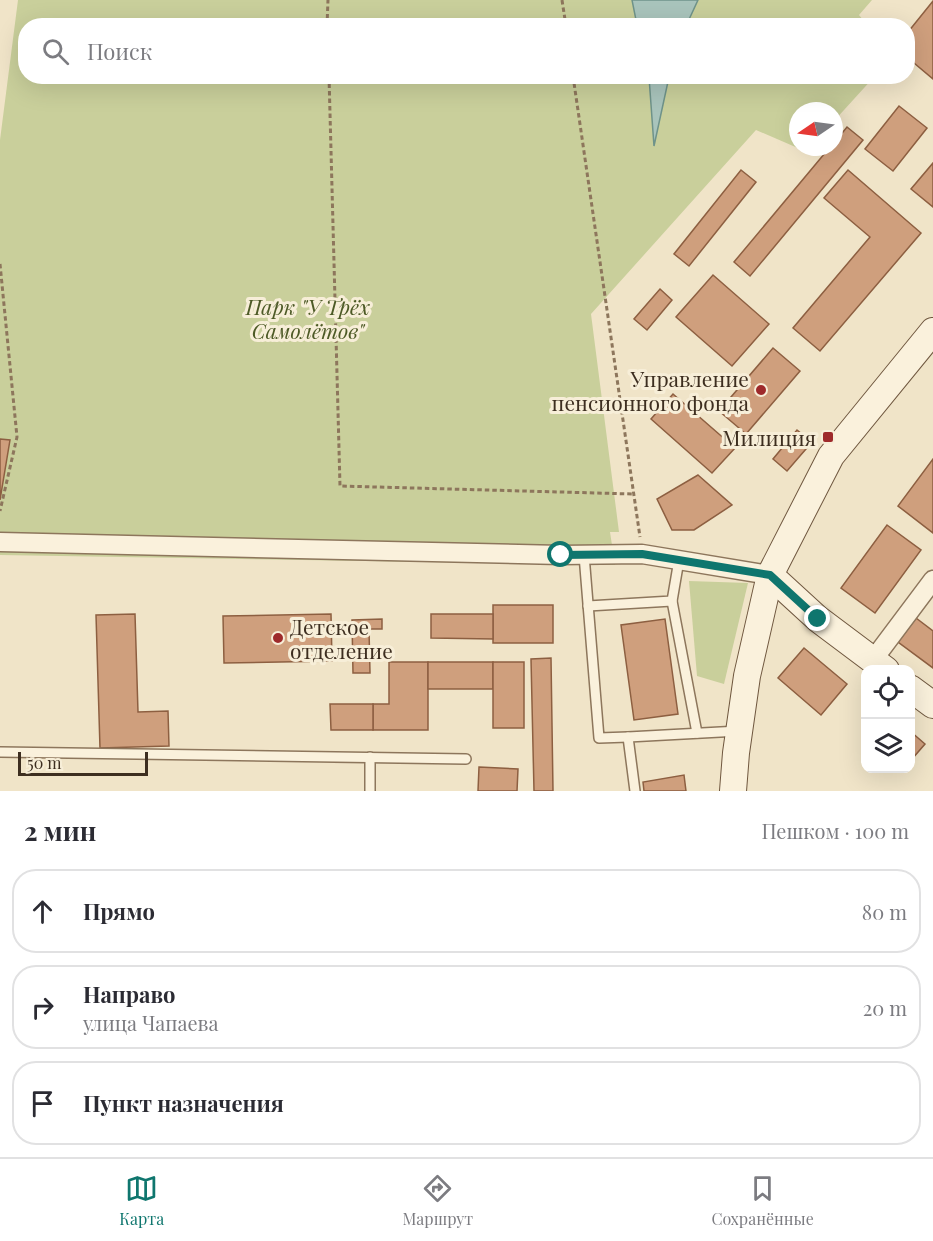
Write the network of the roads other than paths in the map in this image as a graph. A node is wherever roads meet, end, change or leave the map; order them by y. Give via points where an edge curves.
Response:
1 (933, 331) edge
2 (0, 542) edge
3 (584, 555) junction
4 (679, 560) junction
5 (770, 575) junction
6 (933, 580) edge
7 (672, 601) junction
8 (588, 606) junction
9 (879, 665) edge
10 (915, 692) edge
11 (933, 705) edge
12 (739, 730) junction
13 (697, 733) junction
14 (628, 737) junction
15 (0, 752) edge
16 (370, 757) junction
17 (466, 759) dead end
18 (370, 791) edge
19 (635, 791) edge
20 (733, 791) edge

1 - 5 street via 831,456
2 - 3 street
3 - 4 street via 642,554
3 - 8 lane
4 - 5 street
4 - 7 lane
5 - 9 street via 818,619
5 - 12 street
6 - 9 street
7 - 8 lane
7 - 13 lane
8 - 14 lane via 599,738
10 - 11 street
12 - 13 lane
12 - 20 street
13 - 14 lane
14 - 19 lane
15 - 16 lane
16 - 17 lane
16 - 18 lane

